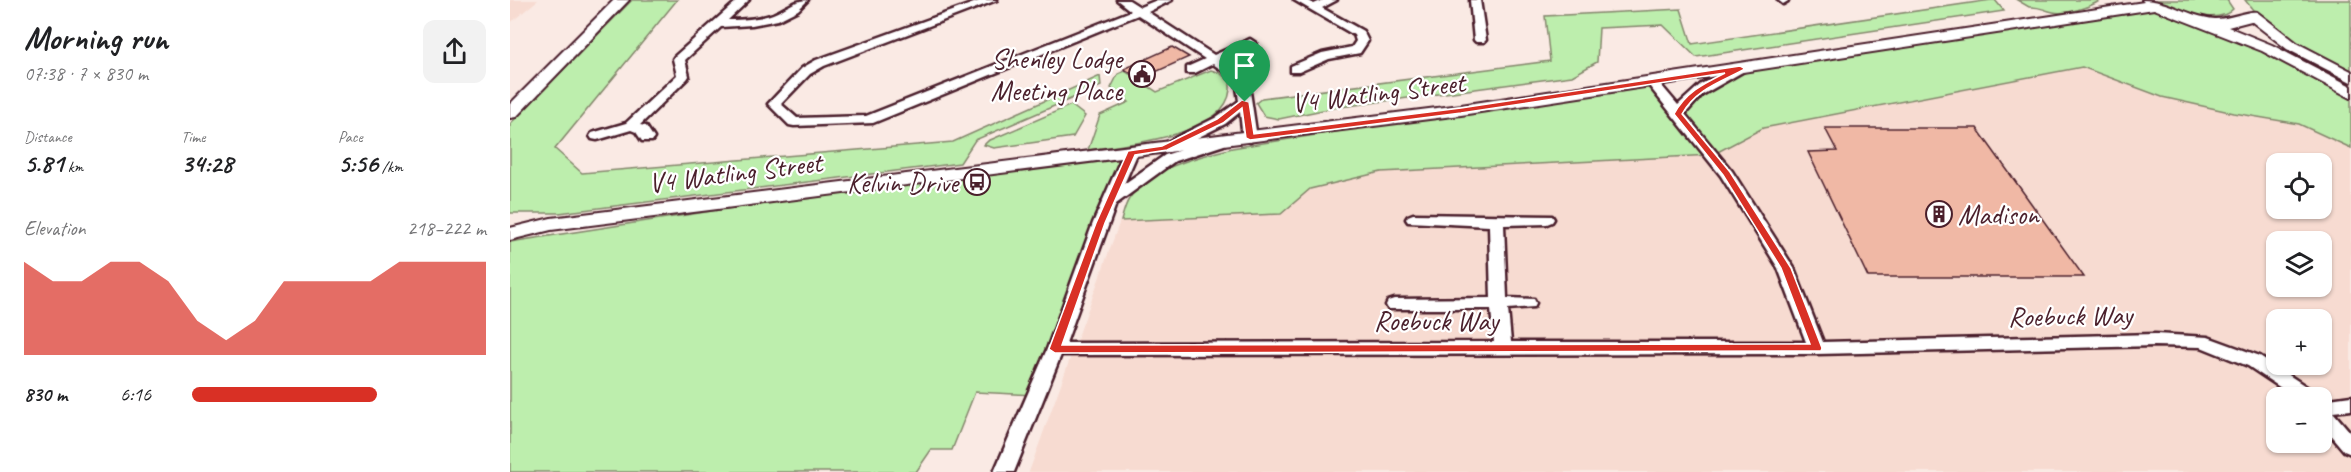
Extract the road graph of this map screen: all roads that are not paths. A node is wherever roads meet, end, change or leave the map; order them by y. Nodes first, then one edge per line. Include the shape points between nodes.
1 (622, 0) edge
2 (744, 0) edge
3 (802, 0) edge
4 (992, 0) edge
5 (1122, 0) edge
6 (1167, 0) edge
7 (1299, 0) edge
8 (1332, 0) edge
9 (1476, 0) edge
10 (2152, 2) edge
11 (1314, 8) junction
12 (2249, 8) edge
13 (1139, 11) junction
14 (2193, 19) junction
15 (718, 24) junction
16 (1480, 40) dead end
17 (1249, 42) dead end
18 (1342, 53) junction
19 (1215, 58) junction
20 (1354, 60) dead end
21 (1740, 68) junction
22 (1295, 69) dead end
23 (1191, 70) dead end
24 (2351, 77) edge
25 (1652, 82) junction
26 (2351, 93) edge
27 (1245, 102) junction
28 (510, 113) edge
29 (1678, 114) junction
30 (631, 126) junction
31 (597, 136) dead end
32 (647, 138) dead end
33 (1250, 138) junction
34 (1219, 141) junction
35 (1164, 148) junction
36 (1131, 152) junction
37 (1111, 202) junction
38 (1413, 219) dead end
39 (1547, 219) dead end
40 (1496, 221) junction
41 (510, 225) edge
42 (534, 227) junction
43 (510, 234) edge
44 (1528, 303) dead end
45 (1499, 304) junction
46 (1394, 305) dead end
47 (1503, 348) junction
48 (1817, 348) junction
49 (1055, 349) junction
50 (2293, 387) edge
51 (2351, 403) edge
52 (2332, 408) edge
53 (2332, 422) edge
54 (2351, 446) edge
55 (1004, 472) edge

1 - 28 street
2 - 15 street
3 - 15 street via 778,16
4 - 13 street via 820,63 806,71 774,104 794,122 868,120
5 - 13 street
6 - 13 street
7 - 11 street
8 - 11 street
9 - 16 street
10 - 14 street
10 - 21 street, V4 Watling Street
11 - 18 street via 1359,33 1362,41 1356,50
12 - 14 street via 2246,20 2231,23
12 - 24 street via 2292,46
13 - 19 street
14 - 26 street via 2267,48
15 - 30 street via 679,59 683,76
17 - 19 street
18 - 20 street
18 - 22 street
19 - 23 street
19 - 27 street via 1242,78
21 - 25 street, V4 Watling Street
21 - 29 street via 1697,90
25 - 29 street
25 - 33 street, V4 Watling Street
27 - 33 street
27 - 35 street via 1220,121
29 - 48 street via 1727,174 1786,268
30 - 31 street
30 - 32 street via 641,129
33 - 34 street, V4 Watling Street
34 - 35 street, V4 Watling Street
34 - 37 street via 1170,158
35 - 36 street, V4 Watling Street
36 - 37 street
36 - 42 street, V4 Watling Street
37 - 49 street
38 - 40 street
39 - 40 street
40 - 45 street
41 - 42 street, V4 Watling Street
42 - 43 street, V4 Watling Street
44 - 45 street
45 - 46 street
45 - 47 street
47 - 48 street, Roebuck Way
47 - 49 street, Roebuck Way
48 - 50 street, Roebuck Way via 2202,341 2254,361
49 - 55 street
51 - 52 street
53 - 54 street

